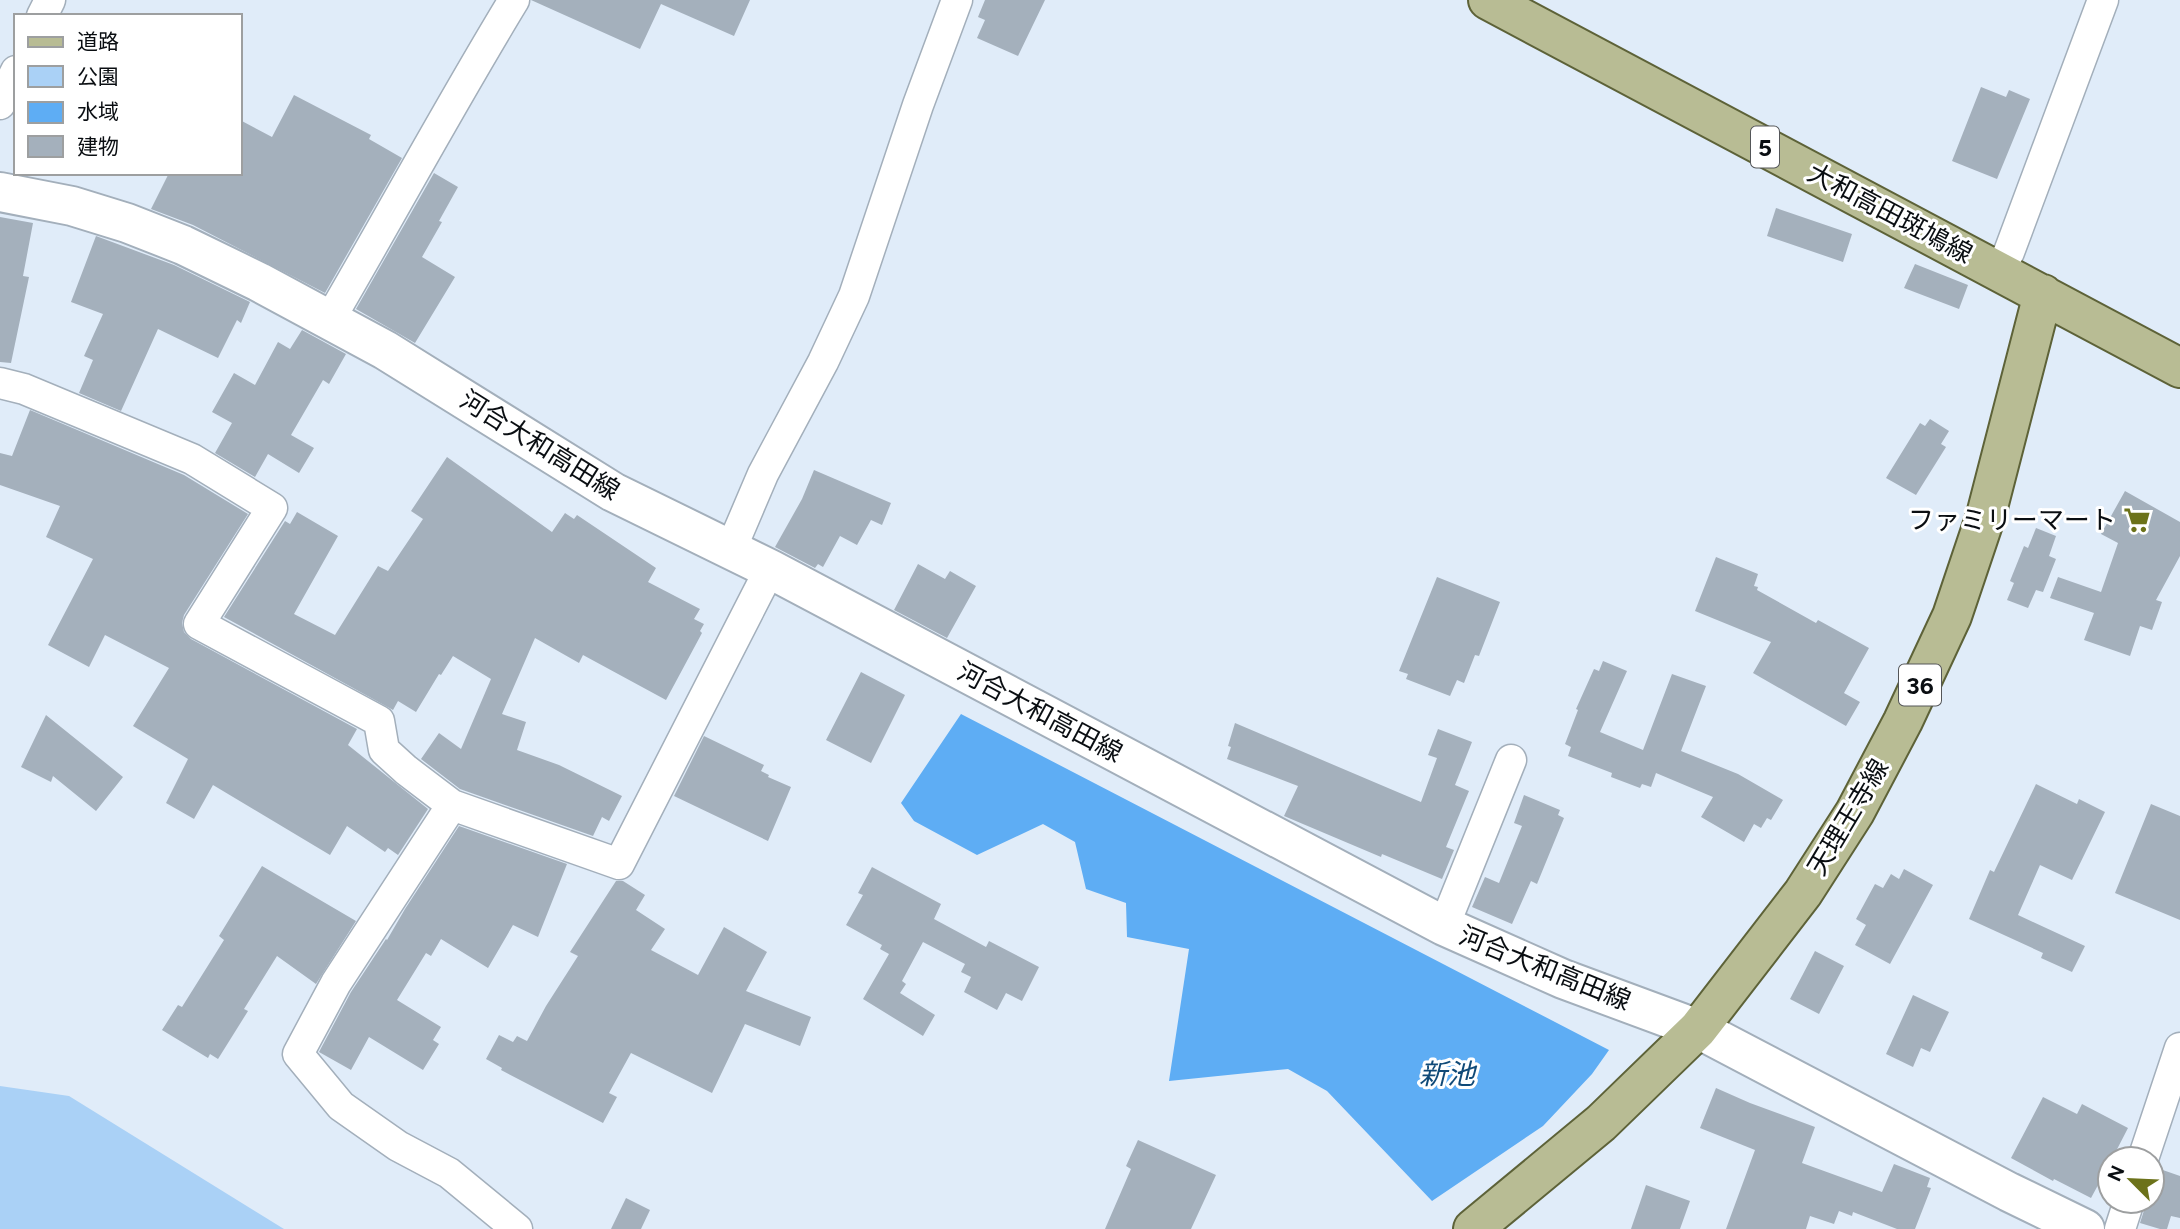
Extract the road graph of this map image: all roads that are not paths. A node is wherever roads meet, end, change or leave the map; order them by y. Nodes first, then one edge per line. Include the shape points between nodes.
1 (514, 0) edge
2 (957, 0) edge
3 (1488, 0) edge
4 (2103, 0) edge
5 (14, 75) edge
6 (0, 104) edge
7 (0, 192) edge
8 (1999, 271) junction
9 (2043, 295) junction
10 (330, 319) junction
11 (2180, 368) edge
12 (0, 383) edge
13 (731, 550) junction
14 (770, 569) junction
15 (1511, 760) dead end
16 (452, 805) junction
17 (1444, 926) junction
18 (1698, 1030) junction
19 (2180, 1048) edge
20 (2148, 1145) edge
21 (517, 1229) edge
22 (1473, 1229) edge
23 (2085, 1229) edge

1 - 10 street
2 - 13 street via 854,296 763,474
3 - 8 main road, 大和高田斑鳩線 / 5
4 - 8 street
5 - 6 street
7 - 10 main road, 河合大和高田線 via 127,223 183,245
8 - 9 main road, 大和高田斑鳩線 / 5
9 - 11 main road, 大和高田斑鳩線 / 5
9 - 18 main road, 天理王寺線 / 36 via 1986,514 1952,616 1903,721 1855,812 1803,892
10 - 13 main road, 河合大和高田線 via 613,492
12 - 16 street via 192,458 272,508 199,624 379,721 384,750
13 - 14 main road, 河合大和高田線
14 - 16 street via 619,864
14 - 17 main road, 河合大和高田線
15 - 17 street
16 - 21 street via 336,984 298,1054 341,1106 398,1146 449,1173
17 - 18 main road, 河合大和高田線 via 1563,979
18 - 22 main road, 天理王寺線 / 36 via 1601,1123
18 - 23 main road, 河合大和高田線
19 - 20 street

